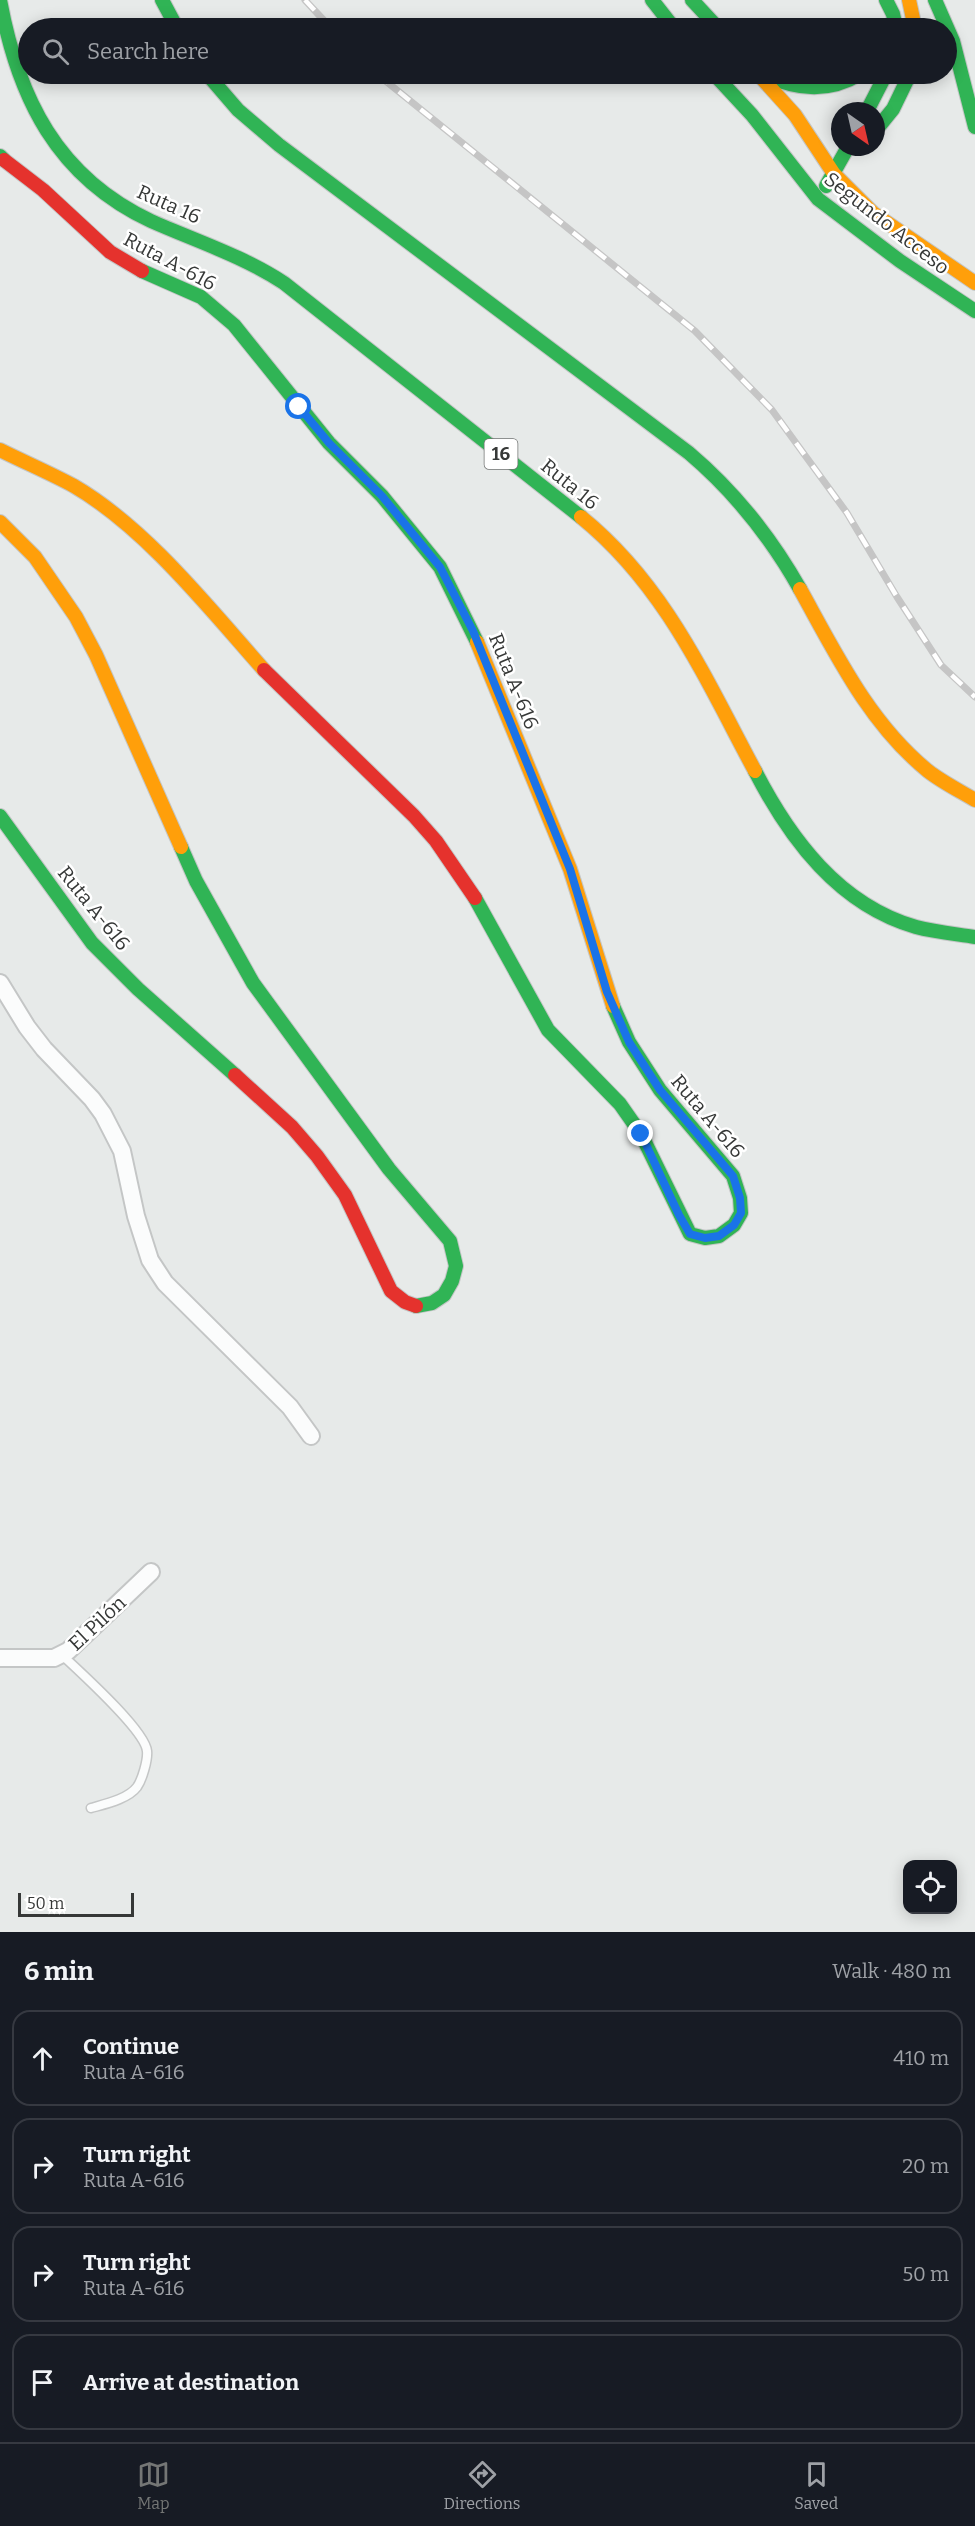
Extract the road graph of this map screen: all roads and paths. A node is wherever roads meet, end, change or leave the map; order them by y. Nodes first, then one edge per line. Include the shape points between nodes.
1 (0, 0) edge
2 (162, 0) edge
3 (651, 0) edge
4 (692, 0) edge
5 (884, 0) edge
6 (909, 0) edge
7 (935, 0) edge
8 (172, 18) edge
9 (666, 18) edge
10 (709, 18) edge
11 (885, 18) edge
12 (894, 18) edge
13 (913, 18) edge
14 (943, 18) edge
15 (957, 57) edge
16 (18, 76) edge
17 (21, 84) edge
18 (216, 84) edge
19 (723, 84) edge
20 (768, 84) edge
21 (787, 84) edge
22 (843, 84) edge
23 (881, 84) edge
24 (905, 84) edge
25 (872, 102) edge
26 (885, 119) edge
27 (975, 127) edge
28 (37, 142) dead end
29 (843, 156) edge
30 (851, 156) edge
31 (2, 158) edge
32 (834, 174) junction
33 (94, 186) junction
34 (818, 199) junction
35 (975, 283) edge
36 (975, 311) edge
37 (0, 450) edge
38 (0, 522) edge
39 (970, 797) edge
40 (0, 816) edge
41 (975, 937) edge
42 (0, 983) edge
43 (311, 1436) dead end
44 (151, 1572) dead end
45 (61, 1654) junction
46 (0, 1658) edge
47 (91, 1808) dead end

1 - 16 main road, Ruta 16 / 16
2 - 8 main road
3 - 9 main road
4 - 10 main road
5 - 11 main road
5 - 12 main road
6 - 13 main road
7 - 14 main road
15 - 27 main road
17 - 33 main road, Ruta 16 / 16 via 45,130
18 - 39 main road via 272,140 665,434 727,487 779,553 843,669 875,718 926,770
19 - 34 main road, Segundo Acceso
20 - 32 main road, Segundo Acceso via 795,115
21 - 22 main road via 813,89
23 - 25 main road
24 - 26 main road
28 - 33 main road
29 - 32 main road
30 - 32 main road
31 - 37 main road, Ruta A-616 via 44,190 110,252 201,297 227,318 329,443 382,496 440,567 473,631 570,869 607,992 629,1042 660,1090 733,1176 741,1213 734,1225 719,1236 690,1234 641,1134 620,1104 548,1030 469,888 414,816 275,682 143,540 75,487
32 - 34 main road
32 - 35 main road, Segundo Acceso via 873,213
33 - 41 main road, Ruta 16 / 16 via 150,220 212,244 282,281 591,525 633,567 674,622 776,812 814,863 857,902 889,919 922,929
34 - 36 main road, Segundo Acceso
38 - 40 main road, Ruta A-616 via 34,557 76,617 196,881 254,983 389,1169 450,1241 456,1266 444,1295 432,1304 418,1306 391,1291 345,1195 311,1149 292,1127 92,943
42 - 43 street via 44,1049 103,1114 122,1151 150,1260 165,1283 290,1407
44 - 45 street, El Pilón
45 - 46 street, El Pilón via 54,1658
45 - 47 lane via 134,1727 147,1750 137,1787 116,1800

